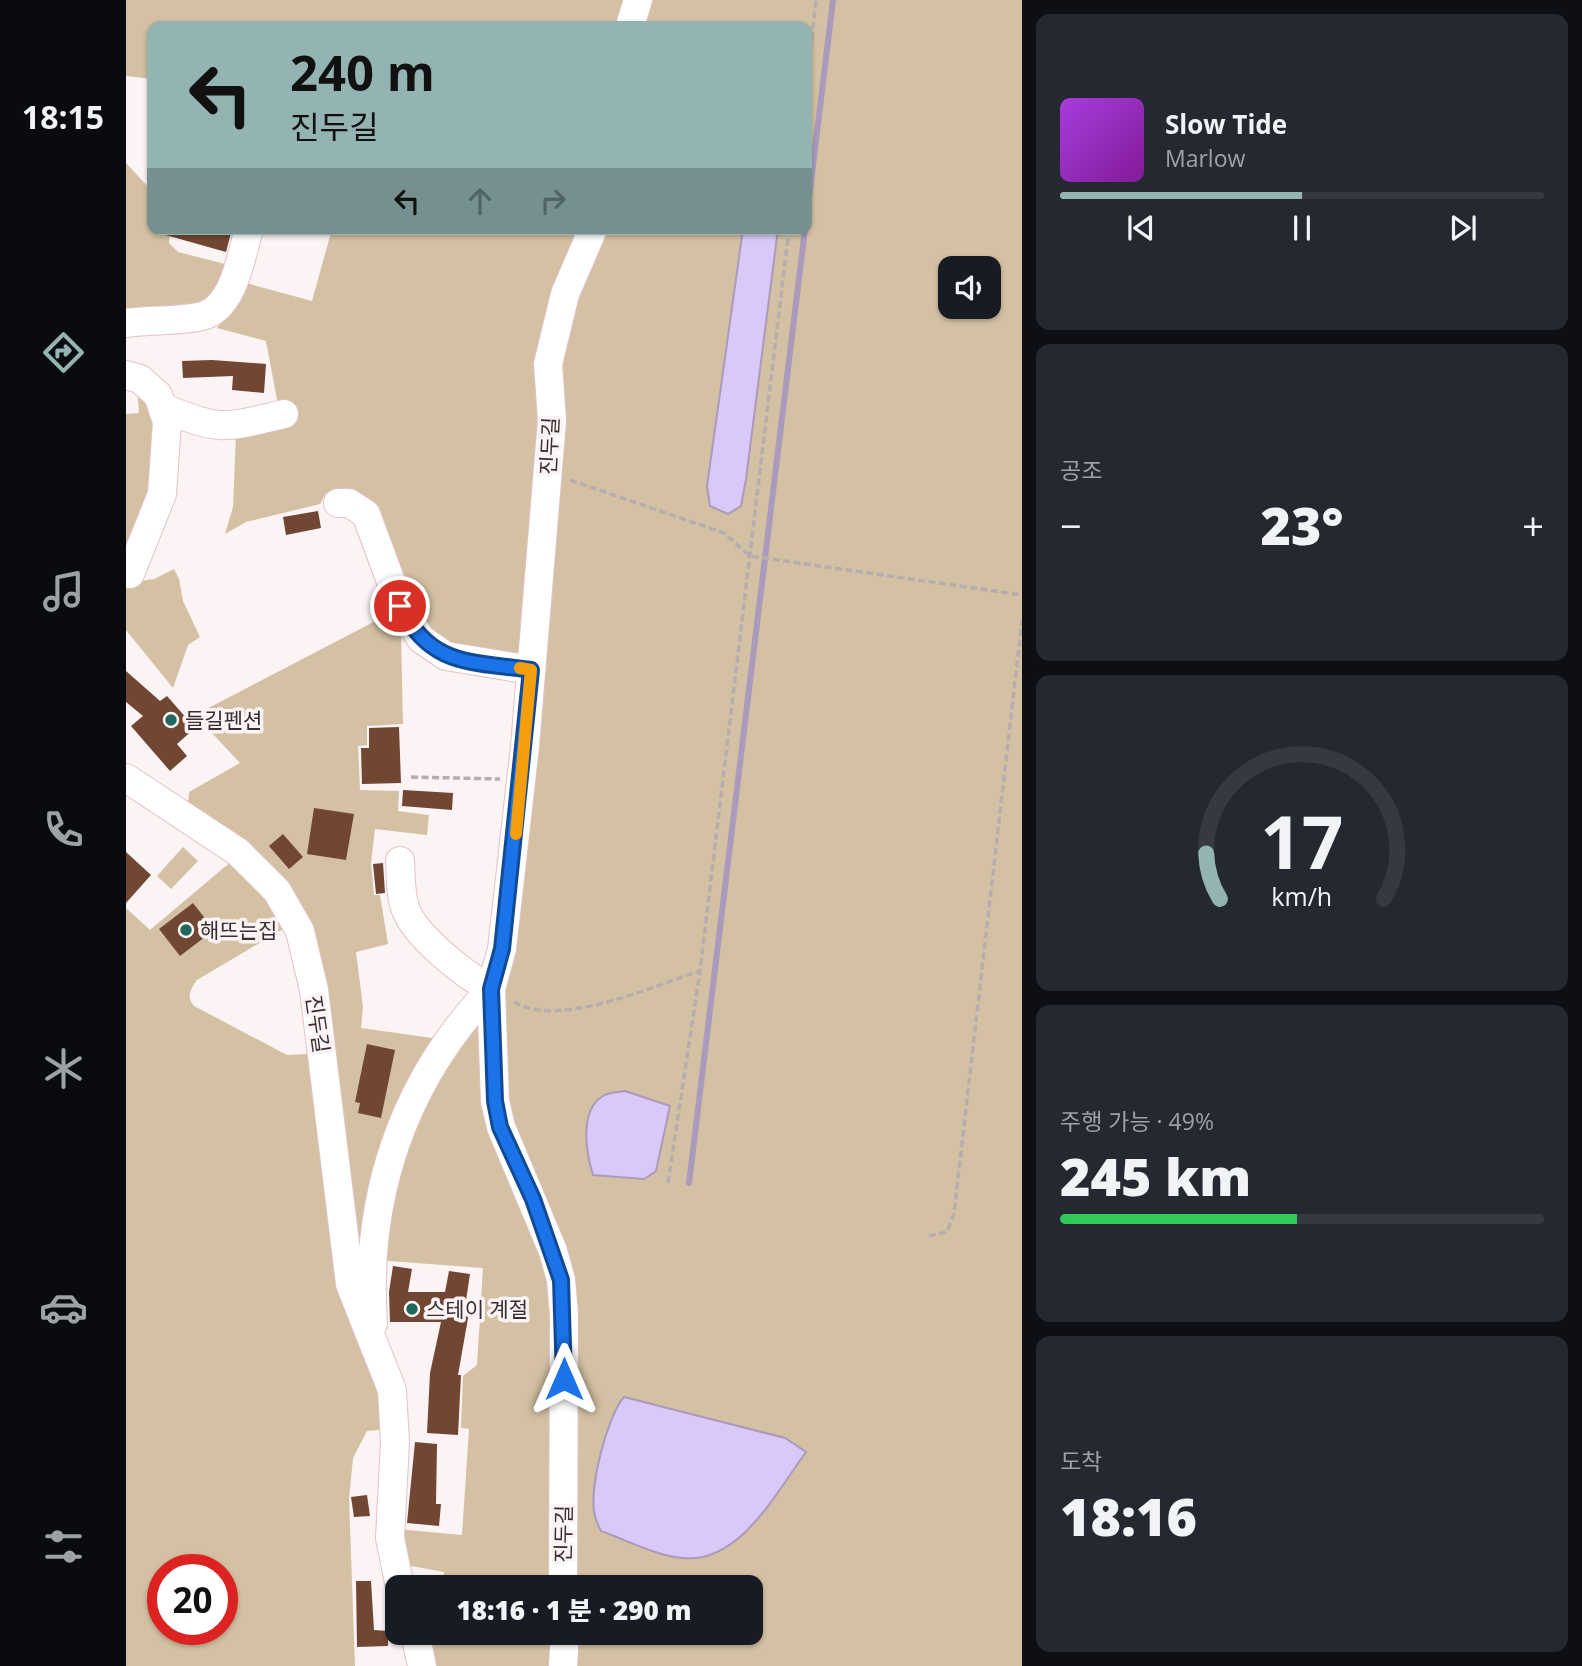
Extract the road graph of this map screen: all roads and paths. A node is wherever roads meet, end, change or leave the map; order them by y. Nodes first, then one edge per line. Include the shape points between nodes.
1 (638, 0) edge
2 (816, 0) edge
3 (632, 21) edge
4 (812, 36) edge
5 (247, 235) edge
6 (590, 235) edge
7 (788, 235) edge
8 (126, 323) edge
9 (126, 375) edge
10 (164, 408) junction
11 (284, 414) dead end
12 (548, 472) junction
13 (338, 503) dead end
14 (750, 556) junction
15 (130, 574) dead end
16 (1022, 594) edge
17 (1022, 621) edge
18 (531, 670) junction
19 (411, 777) dead end
20 (126, 778) edge
21 (522, 780) junction
22 (400, 861) dead end
23 (700, 971) junction
24 (491, 989) junction
25 (668, 1183) dead end
26 (929, 1236) dead end
27 (374, 1347) junction
28 (398, 1575) edge
29 (563, 1575) edge
30 (418, 1645) edge
31 (564, 1645) edge
32 (422, 1666) edge
33 (563, 1666) edge

1 - 3 street
2 - 4 path
5 - 8 street via 221,304 204,316
6 - 12 street, 진두길 via 565,294 548,364 552,420
7 - 14 path
9 - 10 street via 149,385
10 - 11 street via 224,428
10 - 15 street via 162,494
12 - 14 path via 724,533
12 - 18 street, 진두길
13 - 18 street via 349,503 366,514 400,606 421,639 446,656
14 - 16 path
14 - 23 path
17 - 26 path via 954,1213 947,1232
18 - 21 street, 진두길
19 - 21 path
20 - 27 street, 진두길 via 238,852 277,891 296,921 314,990 344,1256 358,1311
21 - 24 street, 진두길 via 502,949
22 - 24 street via 403,899 411,920 458,966
23 - 24 path via 564,1010 527,1010
23 - 25 path
24 - 27 street, 진두길 via 438,1052 419,1085 389,1164 374,1230
24 - 29 street, 진두길 via 500,1127 533,1199 561,1280
27 - 28 street, 진두길 via 387,1371 394,1401 390,1538
30 - 32 street
31 - 33 street

